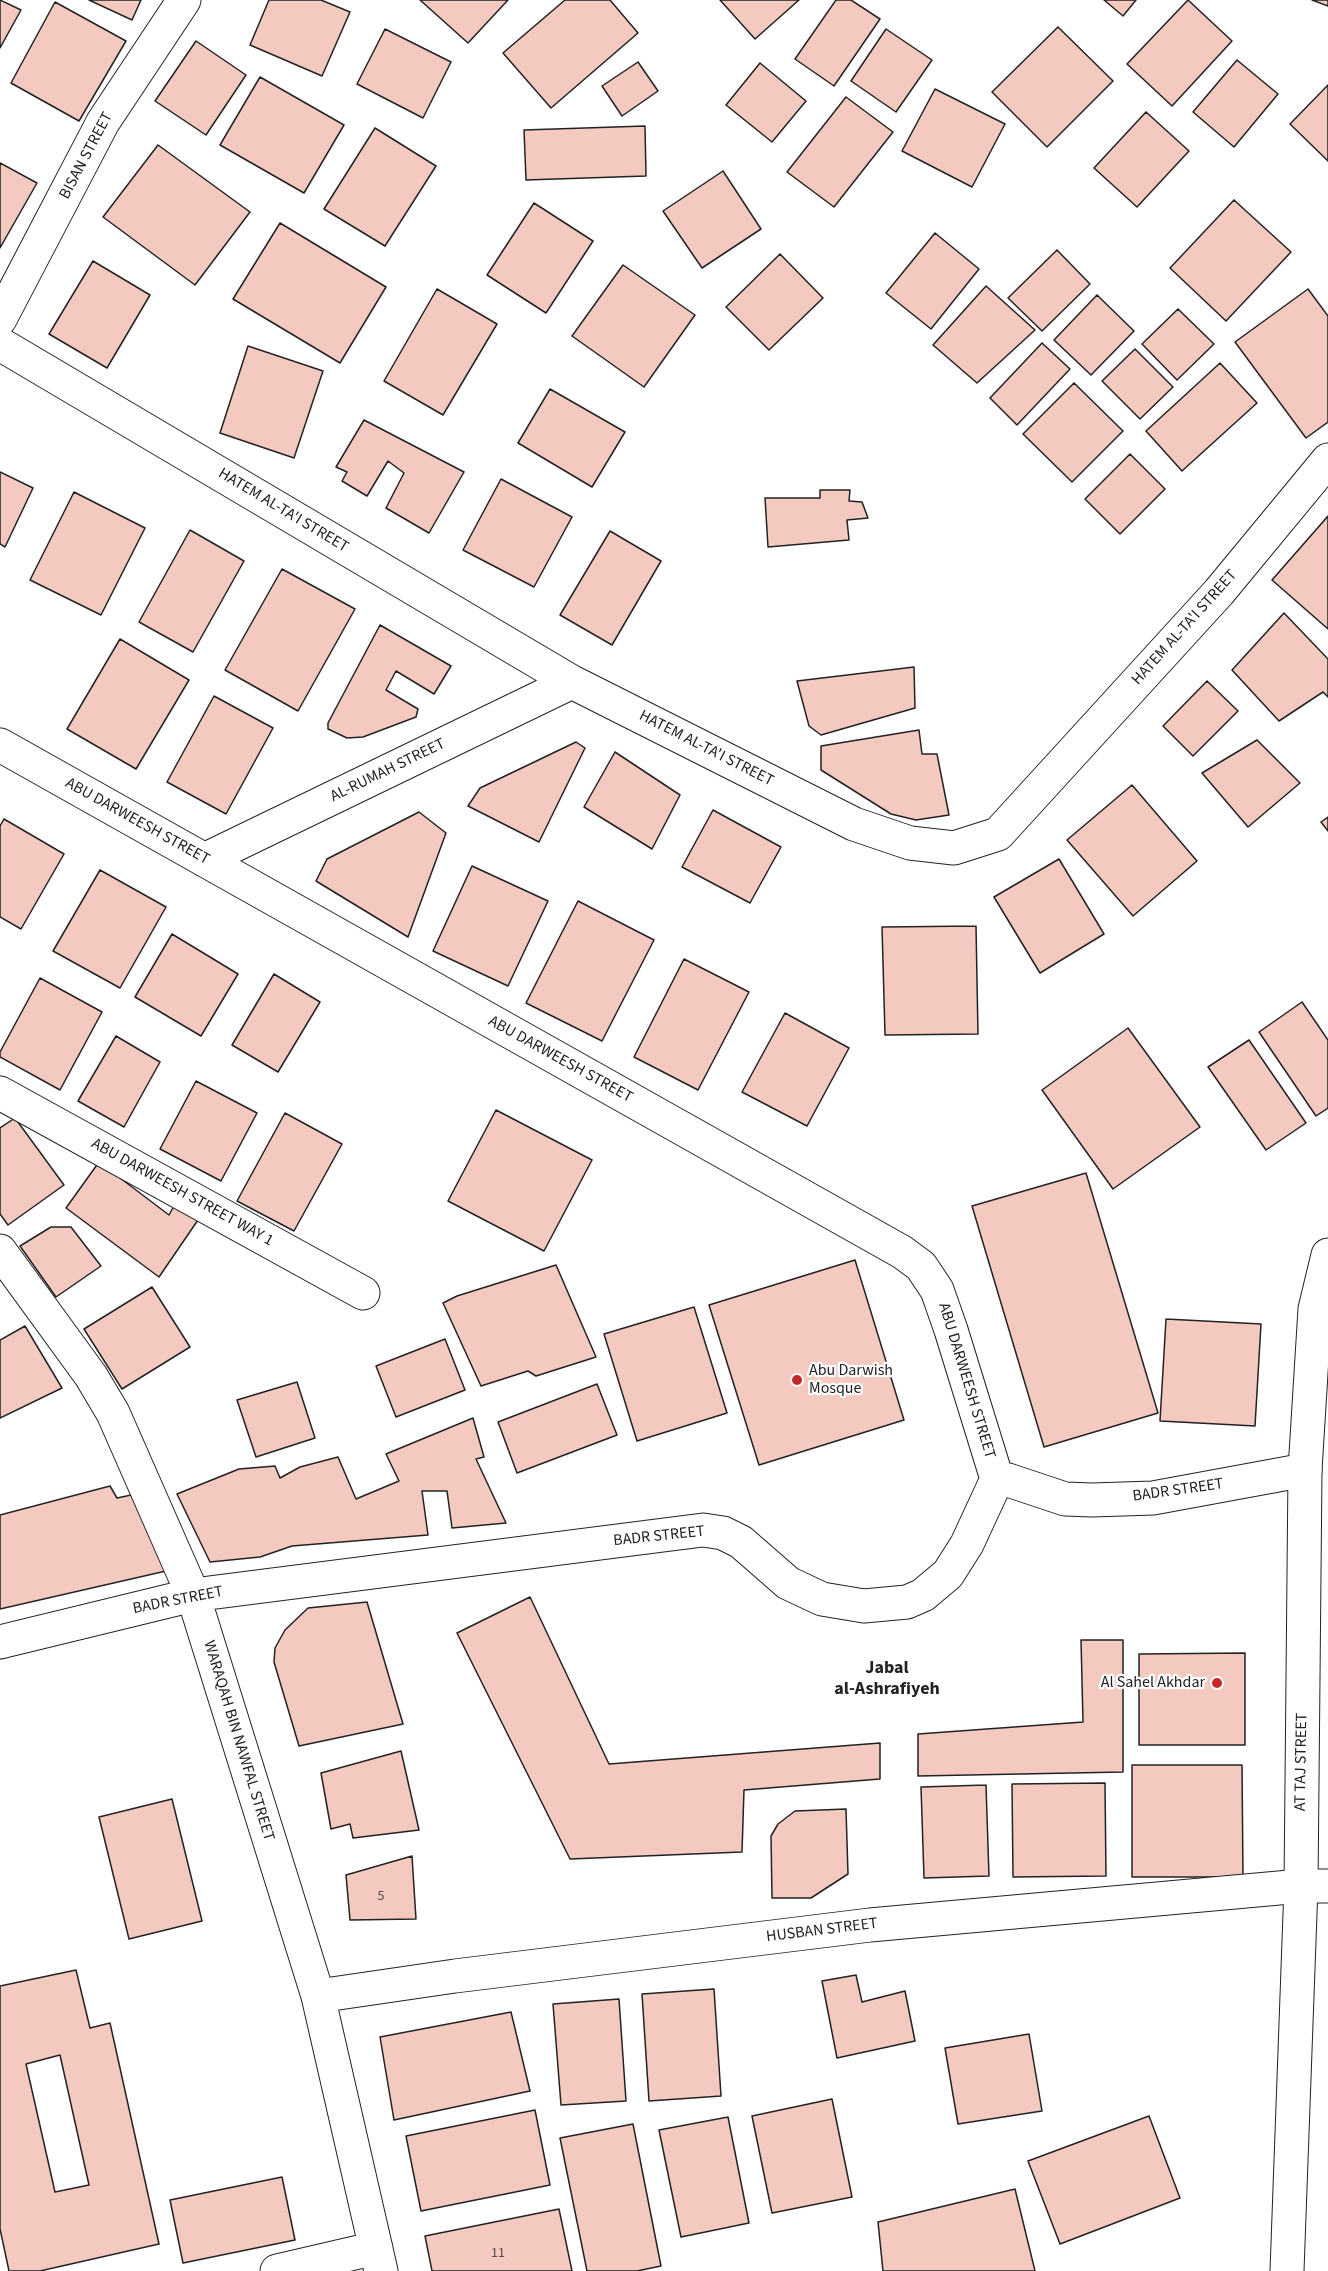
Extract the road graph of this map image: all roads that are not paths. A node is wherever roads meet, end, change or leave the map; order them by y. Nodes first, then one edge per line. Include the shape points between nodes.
1 (184, 0) edge
2 (0, 319) edge
3 (0, 344) edge
4 (1328, 460) edge
5 (572, 682) junction
6 (0, 745) edge
7 (204, 860) junction
8 (0, 1094) edge
9 (0, 1251) edge
10 (1328, 1255) edge
11 (363, 1293) dead end
12 (1305, 1470) junction
13 (997, 1479) junction
14 (193, 1596) junction
15 (0, 1642) edge
16 (1314, 1886) edge
17 (318, 1996) junction
18 (379, 2260) edge
19 (277, 2271) edge
20 (1287, 2271) edge

1 - 2 street, BISAN STREET via 104,122
3 - 5 street, HATEM AL-TA'I STREET
4 - 5 street, HATEM AL-TA'I STREET via 1219,592 998,834 954,848 910,843 854,824
5 - 7 street, AL-RUMAH STREET
6 - 7 street, ABU DARWEESH STREET
7 - 13 street, ABU DARWEESH STREET via 921,1266 937,1290
8 - 11 street, ABU DARWEESH STREET WAY 1
9 - 14 street, WARAQAH BIN NAWFAL STREET via 91,1376 113,1413
10 - 12 street, AT TAJ STREET via 1315,1309
12 - 13 street, BADR STREET via 1153,1498 1092,1500 1065,1499
12 - 16 street, AT TAJ STREET
13 - 14 street, BADR STREET via 967,1544 948,1574 923,1595 898,1604 864,1606 822,1599 788,1583 741,1542 723,1533 703,1530
14 - 15 street, BADR STREET
14 - 17 street, WARAQAH BIN NAWFAL STREET
16 - 17 street, HUSBAN STREET via 870,1925
16 - 20 street, AT TAJ STREET
17 - 18 street, WARAQAH BIN NAWFAL STREET
18 - 19 street

